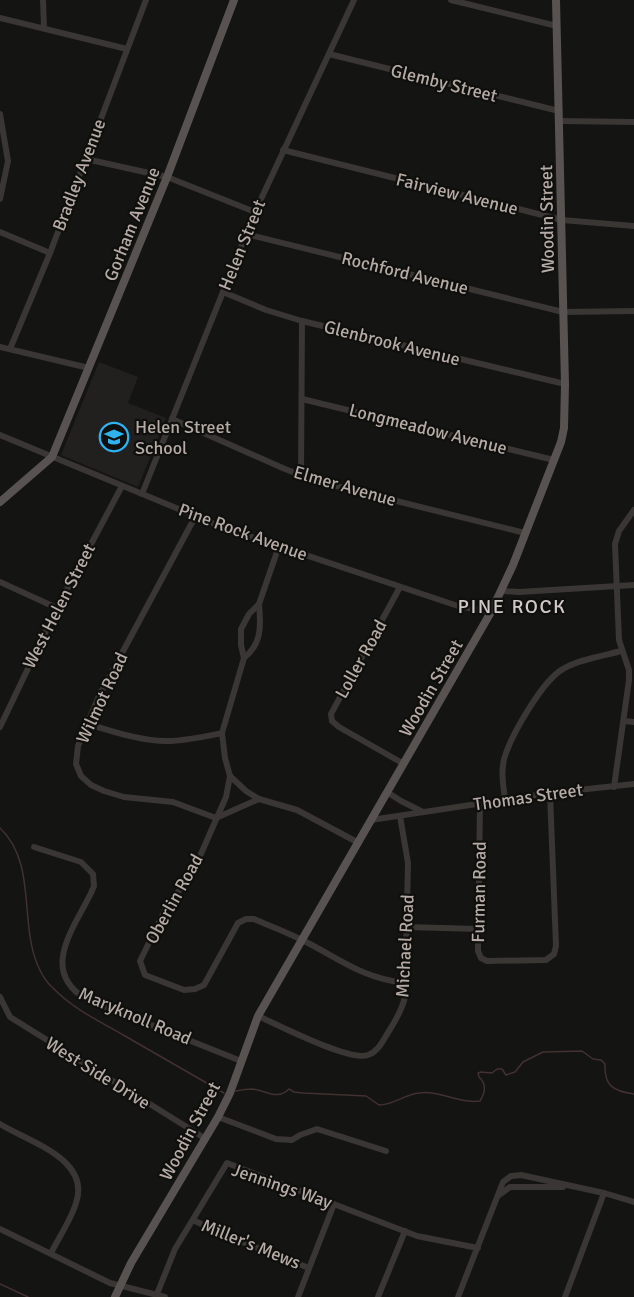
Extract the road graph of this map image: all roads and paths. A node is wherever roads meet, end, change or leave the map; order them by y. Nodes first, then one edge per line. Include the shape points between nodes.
1 (43, 0) edge
2 (146, 0) edge
3 (234, 0) edge
4 (354, 0) edge
5 (451, 0) edge
6 (556, 0) edge
7 (0, 18) edge
8 (557, 26) junction
9 (44, 28) junction
10 (128, 49) junction
11 (329, 54) junction
12 (559, 111) junction
13 (0, 114) edge
14 (559, 121) junction
15 (634, 122) edge
16 (283, 150) junction
17 (86, 159) junction
18 (167, 177) junction
19 (0, 199) edge
20 (255, 212) junction
21 (562, 220) junction
22 (634, 226) edge
23 (0, 231) edge
24 (246, 234) junction
25 (50, 253) junction
26 (223, 292) junction
27 (634, 311) edge
28 (563, 312) junction
29 (302, 321) junction
30 (0, 347) edge
31 (10, 349) junction
32 (89, 368) junction
33 (564, 384) junction
34 (302, 399) junction
35 (172, 419) junction
36 (0, 435) edge
37 (52, 457) junction
38 (554, 460) junction
39 (300, 475) junction
40 (122, 486) junction
41 (141, 494) junction
42 (0, 502) edge
43 (634, 510) edge
44 (195, 517) junction
45 (525, 533) junction
46 (279, 546) junction
47 (0, 582) edge
48 (634, 585) edge
49 (616, 586) junction
50 (400, 587) junction
51 (502, 591) junction
52 (259, 604) junction
53 (57, 608) junction
54 (491, 612) junction
55 (621, 651) junction
56 (244, 658) junction
57 (624, 721) junction
58 (634, 722) edge
59 (87, 723) junction
60 (0, 727) edge
61 (222, 733) junction
62 (404, 764) junction
63 (230, 777) junction
64 (634, 784) edge
65 (614, 786) junction
66 (387, 792) junction
67 (550, 793) junction
68 (260, 799) junction
69 (505, 799) junction
70 (480, 803) junction
71 (423, 812) junction
72 (400, 816) junction
73 (216, 818) junction
74 (371, 820) junction
75 (357, 842) junction
76 (34, 847) dead end
77 (407, 927) junction
78 (478, 929) junction
79 (302, 940) junction
80 (405, 983) junction
81 (0, 997) edge
82 (258, 1016) junction
83 (241, 1060) junction
84 (218, 1118) junction
85 (0, 1124) edge
86 (206, 1139) junction
87 (386, 1151) dead end
88 (573, 1187) junction
89 (604, 1193) junction
90 (498, 1196) junction
91 (634, 1202) edge
92 (334, 1204) junction
93 (193, 1220) junction
94 (0, 1229) edge
95 (405, 1232) junction
96 (477, 1248) junction
97 (51, 1253) junction
98 (309, 1268) junction
99 (118, 1287) junction
100 (157, 1294) junction
101 (115, 1297) edge
102 (165, 1297) edge
103 (298, 1297) edge
104 (378, 1297) edge
105 (459, 1297) edge
106 (565, 1297) edge

1 - 9 street
2 - 10 street, Bradley Avenue
3 - 18 main road, Gorham Avenue
4 - 11 street, Helen Street
5 - 8 street
6 - 8 main road, Woodin Street
7 - 9 street
8 - 12 main road, Woodin Street
9 - 10 street
10 - 17 street, Bradley Avenue
11 - 12 street, Glemby Street
11 - 16 street, Helen Street
12 - 14 main road, Woodin Street
13 - 19 street via 8,161
14 - 15 street
14 - 21 main road, Woodin Street
16 - 20 street, Helen Street
16 - 21 street, Fairview Avenue
17 - 18 street
17 - 25 street, Bradley Avenue
18 - 20 street
18 - 32 main road, Gorham Avenue
20 - 24 street, Helen Street
21 - 22 street, Fairview Avenue
21 - 28 main road, Woodin Street
23 - 25 street
24 - 26 street, Helen Street
24 - 28 street, Rochford Avenue
25 - 31 street, Bradley Avenue
26 - 29 street, Glenbrook Avenue
26 - 35 street, Helen Street
27 - 28 street, Rochford Avenue
28 - 33 main road, Woodin Street
29 - 33 street, Glenbrook Avenue
29 - 34 street
30 - 31 street
31 - 32 street
32 - 37 main road, Gorham Avenue
33 - 38 main road, Woodin Street via 564,428
34 - 38 street, Longmeadow Avenue
34 - 39 street
35 - 39 street, Elmer Avenue
35 - 41 street, Helen Street
36 - 37 street, Pine Rock Avenue
37 - 40 street, Pine Rock Avenue
37 - 42 main road
38 - 45 main road, Woodin Street
39 - 45 street, Elmer Avenue
40 - 41 street, Pine Rock Avenue
40 - 53 street, West Helen Street
41 - 44 street, Pine Rock Avenue
43 - 49 street via 616,537
44 - 46 street, Pine Rock Avenue
44 - 59 street, Wilmot Road
45 - 51 main road, Woodin Street
46 - 50 street, Pine Rock Avenue
46 - 52 street, Oberlin Road
47 - 53 street
48 - 49 street
49 - 51 street
49 - 55 street
50 - 54 street, Pine Rock Avenue
50 - 62 street, Loller Road via 331,714 339,727
51 - 54 main road, Woodin Street
52 - 56 street, Oberlin Road via 259,637
52 - 56 street, Oberlin Road via 242,629
53 - 60 street, West Helen Street
54 - 62 main road, Woodin Street
55 - 57 street via 629,670
55 - 69 street via 563,669 543,688 506,753 502,778
56 - 61 street, Oberlin Road
57 - 58 street
57 - 65 street
59 - 61 street via 163,741
59 - 73 street, Wilmot Road via 76,764 91,786 124,797 172,802
61 - 63 street, Oberlin Road
62 - 66 main road, Woodin Street
63 - 68 street
63 - 73 street, Oberlin Road
64 - 65 street, Thomas Street
65 - 67 street, Thomas Street
66 - 71 street
66 - 74 main road, Woodin Street
67 - 69 street, Thomas Street
67 - 78 street, Furman Road via 555,951 546,960 487,961 478,951
68 - 73 street
68 - 75 street via 297,810
69 - 70 street, Thomas Street
70 - 71 street, Thomas Street
70 - 78 street, Furman Road
71 - 72 street, Thomas Street
72 - 74 street, Thomas Street
72 - 77 street, Michael Road via 408,863
73 - 79 street, Oberlin Road via 193,872 166,908 140,962 145,975 184,990 204,985 238,922 246,919 254,918
74 - 75 main road, Woodin Street
75 - 79 main road, Woodin Street
76 - 83 street, Maryknoll Road via 81,862 93,874 94,886 62,956 67,984 86,999
77 - 78 street
77 - 80 street, Michael Road
79 - 80 street, Oberlin Road via 373,978
79 - 82 main road, Woodin Street
80 - 82 street, Michael Road via 398,1016 377,1049 366,1056 355,1057
81 - 86 street, West Side Drive via 10,1017
82 - 83 main road, Woodin Street
83 - 84 main road, Woodin Street
84 - 86 main road, Woodin Street
84 - 87 street via 276,1139 292,1140 317,1129
85 - 97 street via 52,1152 76,1175 76,1203
86 - 99 main road, Woodin Street
88 - 89 street
88 - 90 street via 510,1187
88 - 90 street via 513,1175 503,1182
89 - 91 street
89 - 106 street
90 - 96 street
92 - 93 street, Jennings Way via 227,1163
92 - 95 street, Jennings Way
92 - 98 street
93 - 98 street, Miller's Mews
93 - 100 street, Jennings Way via 175,1249
94 - 97 street
95 - 96 street, Jennings Way
95 - 104 street
96 - 105 street
97 - 99 street
98 - 103 street
99 - 100 street
99 - 101 main road, Woodin Street
100 - 102 street

